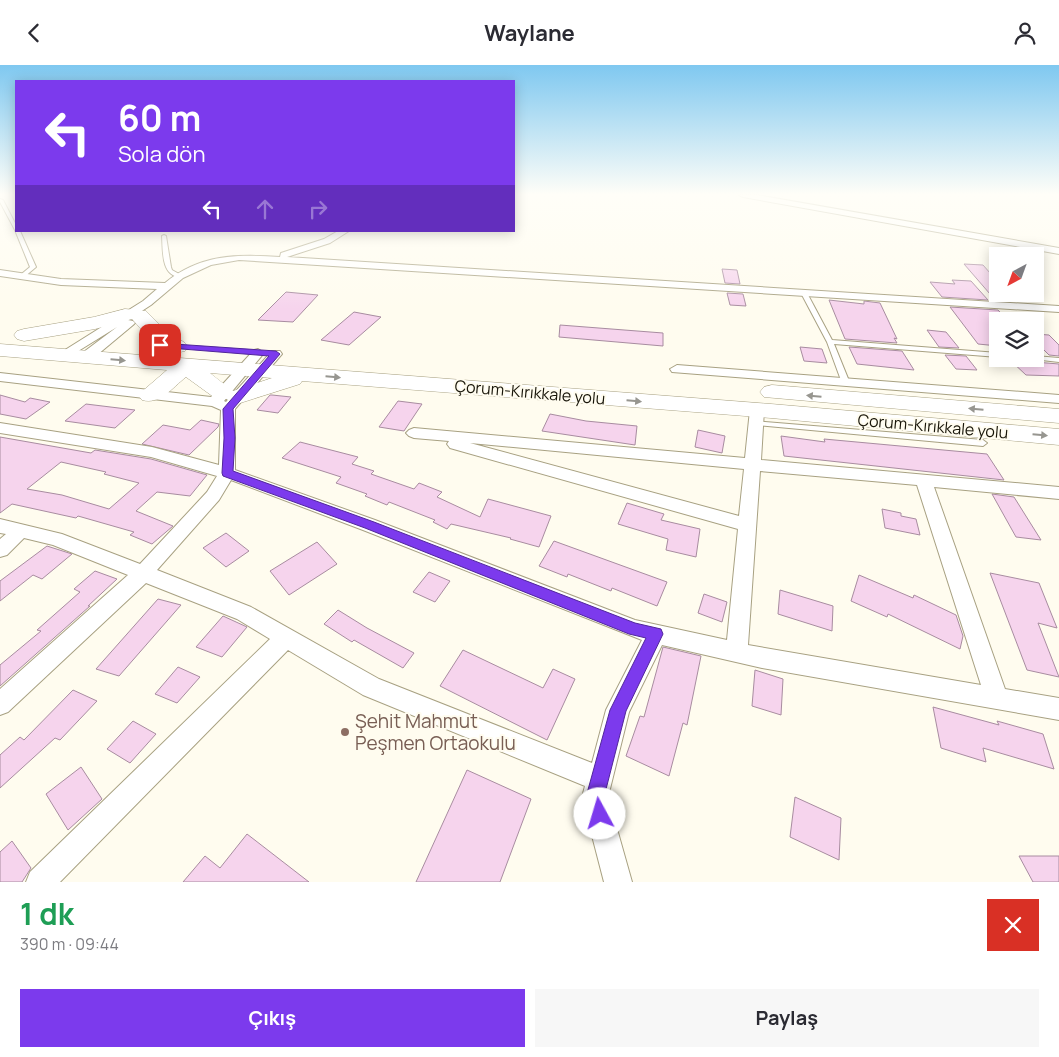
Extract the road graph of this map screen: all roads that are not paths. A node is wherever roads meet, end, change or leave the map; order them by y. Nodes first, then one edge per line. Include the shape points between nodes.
1 (18, 233) edge
2 (341, 233) edge
3 (963, 233) edge
4 (164, 235) dead end
5 (1059, 251) edge
6 (277, 259) junction
7 (0, 273) edge
8 (179, 276) junction
9 (21, 277) junction
10 (166, 286) junction
11 (804, 293) junction
12 (1059, 309) edge
13 (137, 311) junction
14 (0, 333) edge
15 (24, 335) junction
16 (830, 341) junction
17 (86, 348) junction
18 (0, 350) edge
19 (989, 354) edge
20 (182, 356) junction
21 (1044, 359) edge
22 (1059, 360) edge
23 (260, 362) junction
24 (677, 369) dead end
25 (307, 375) junction
26 (0, 377) edge
27 (845, 381) junction
28 (150, 395) junction
29 (1059, 399) edge
30 (226, 400) junction
31 (1059, 416) edge
32 (757, 417) junction
33 (0, 428) edge
34 (1059, 437) edge
35 (984, 443) dead end
36 (751, 465) junction
37 (227, 473) junction
38 (924, 481) junction
39 (1059, 493) edge
40 (747, 525) junction
41 (0, 527) edge
42 (22, 531) junction
43 (0, 550) edge
44 (142, 574) junction
45 (656, 634) junction
46 (286, 637) junction
47 (737, 652) junction
48 (997, 699) junction
49 (0, 704) edge
50 (1059, 709) edge
51 (600, 779) junction
52 (40, 882) edge
53 (618, 882) edge

1 - 9 lane via 33,267
2 - 6 street
3 - 5 street
4 - 8 lane via 168,267
6 - 8 street via 222,259
6 - 11 street
7 - 9 street
8 - 10 street
9 - 10 street via 61,282
10 - 13 street
11 - 12 street
11 - 16 lane
13 - 15 highway via 95,323
13 - 17 street
13 - 17 street
13 - 20 highway
14 - 15 highway, Çorum-Kırıkkale yolu
15 - 17 highway, Çorum-Kırıkkale yolu
16 - 19 lane
16 - 27 lane
17 - 18 highway, Çorum-Kırıkkale yolu
17 - 20 highway, Çorum-Kırıkkale yolu
20 - 23 highway, Çorum-Kırıkkale yolu
20 - 28 highway
20 - 30 highway
21 - 22 lane
23 - 25 highway, Çorum-Kırıkkale yolu
23 - 30 street
31 -> 23 highway, Çorum-Kırıkkale yolu
24 - 27 street
25 - 30 highway
25 -> 32 highway, Çorum-Kırıkkale yolu
26 - 28 street
27 - 29 street
28 - 30 street
30 - 37 street
32 -> 34 highway, Çorum-Kırıkkale yolu
32 - 35 lane
32 - 36 street
33 - 37 street via 152,452
36 - 38 street
36 - 40 street
36 - 40 street via 414,433
37 - 44 street via 213,496
37 - 45 street via 634,629
38 - 39 street
38 - 48 street
40 - 47 street
41 - 42 street
42 - 43 street
42 - 44 street via 56,539
44 - 46 street via 244,613
44 - 49 street
45 - 47 street
45 - 51 street via 618,710
46 - 51 street via 371,687
46 - 52 street
47 - 48 street
48 - 50 street
51 - 53 street via 595,797

